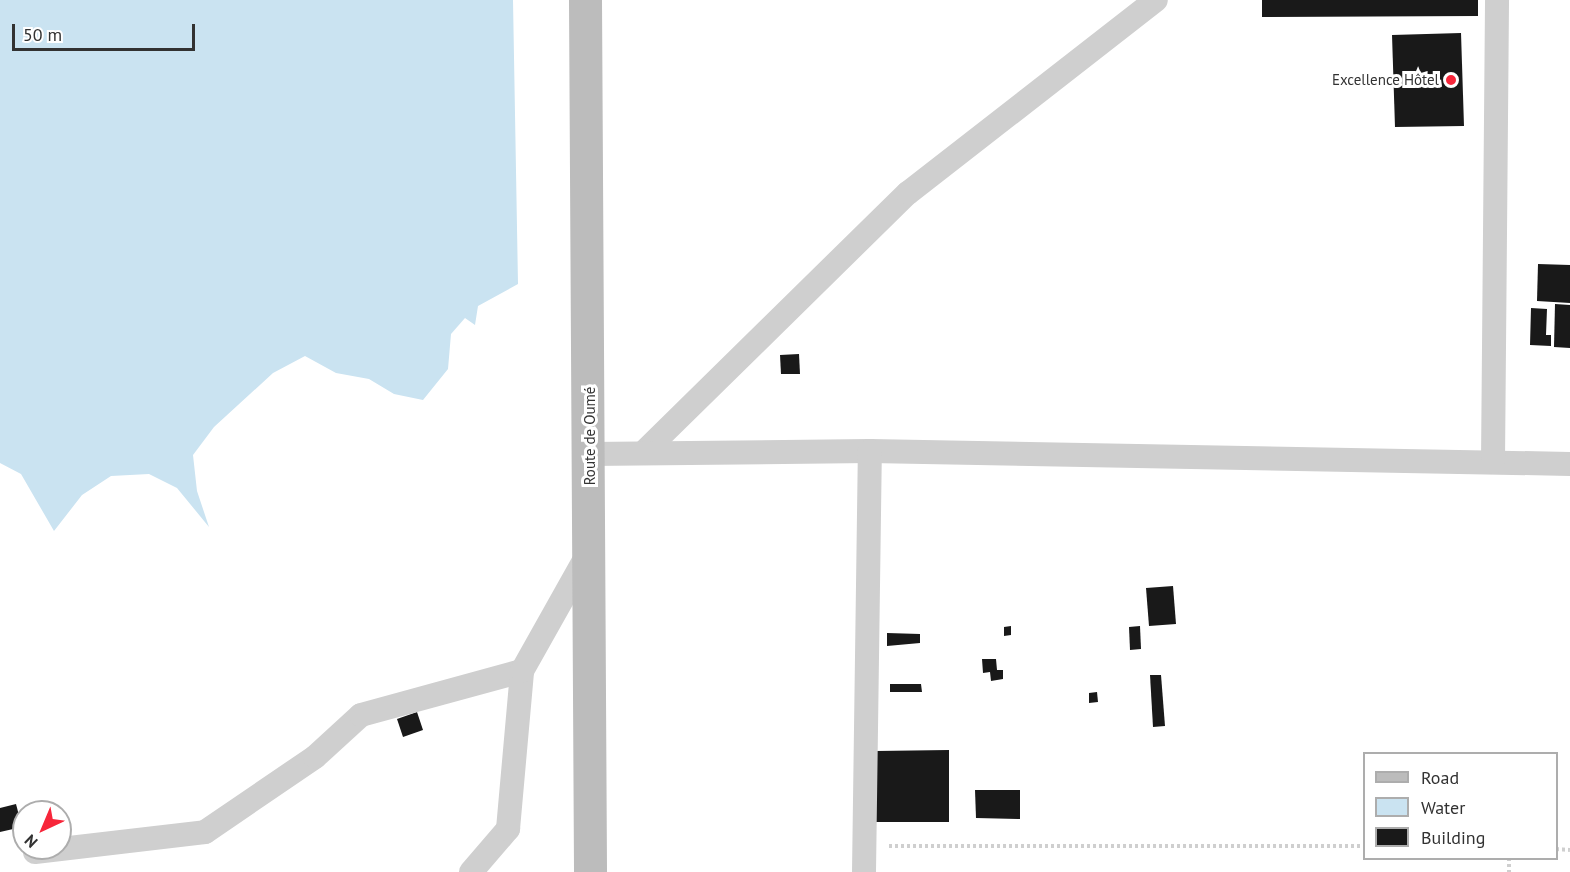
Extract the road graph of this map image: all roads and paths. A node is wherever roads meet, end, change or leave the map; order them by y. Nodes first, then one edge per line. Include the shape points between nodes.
1 (585, 0) edge
2 (1156, 0) edge
3 (1497, 0) edge
4 (870, 451) junction
5 (643, 453) junction
6 (590, 454) junction
7 (1493, 462) junction
8 (1570, 464) edge
9 (590, 549) junction
10 (522, 671) junction
11 (864, 846) junction
12 (1363, 846) edge
13 (72, 848) edge
14 (471, 872) edge
15 (590, 872) edge
16 (864, 872) edge

1 - 6 main road, Route de Oumé
2 - 5 street via 908,193
3 - 7 street
4 - 5 street
4 - 7 street
4 - 11 street
5 - 6 street
6 - 9 main road, Route de Oumé
7 - 8 street
9 - 10 street
9 - 15 main road, Route de Oumé
10 - 13 street via 361,715 315,757 205,832
10 - 14 street via 508,829
11 - 12 path
11 - 16 street

